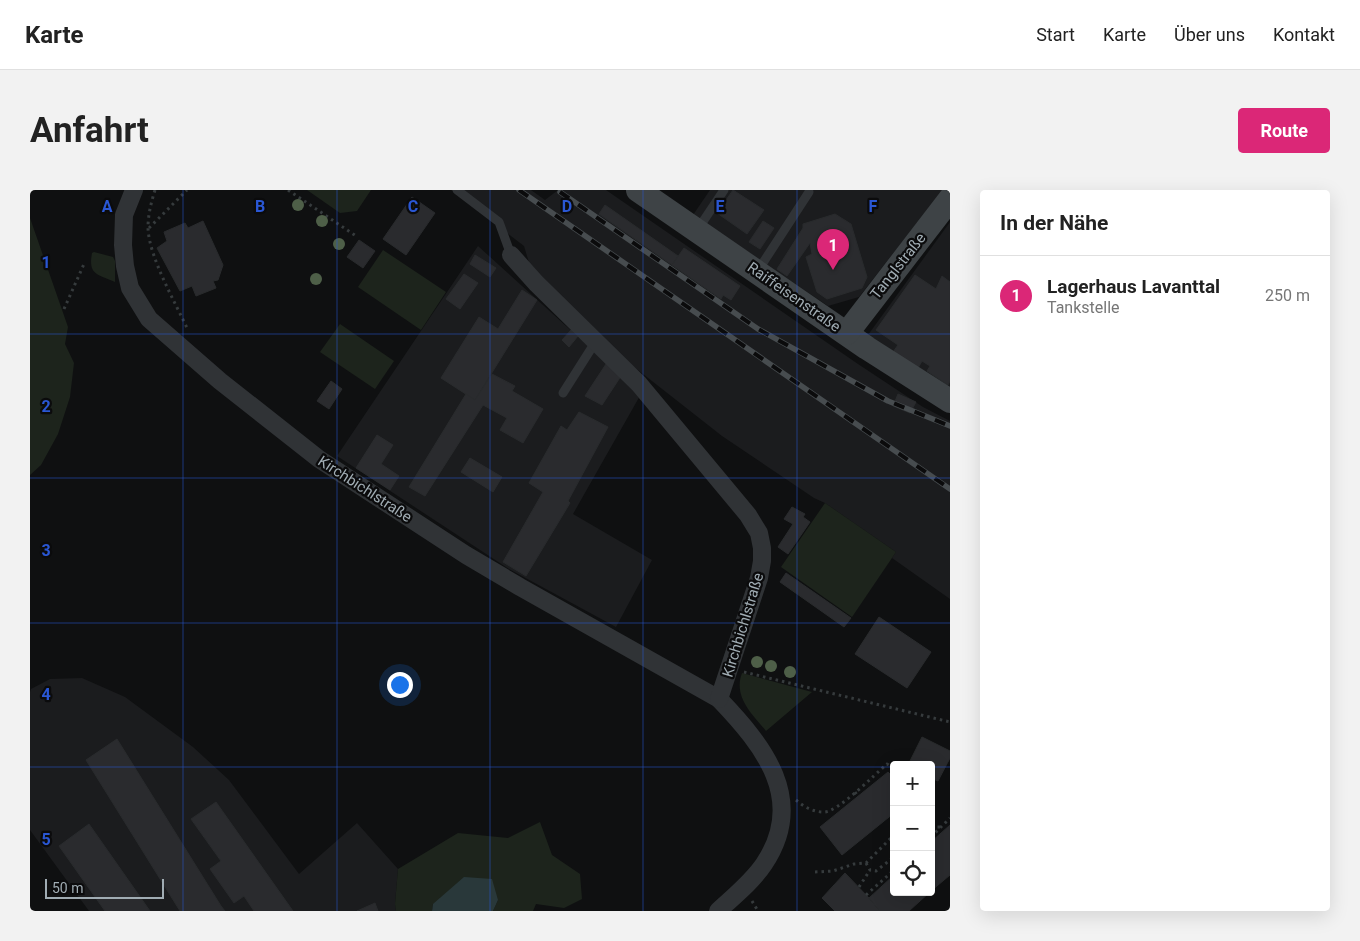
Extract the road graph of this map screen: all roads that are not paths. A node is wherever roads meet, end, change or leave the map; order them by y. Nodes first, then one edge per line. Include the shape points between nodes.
1 (134, 190) edge
2 (457, 190) edge
3 (638, 190) edge
4 (724, 190) edge
5 (809, 192) dead end
6 (950, 199) edge
7 (698, 230) junction
8 (512, 255) joint
9 (757, 272) junction
10 (847, 333) junction
11 (596, 341) junction
12 (563, 393) dead end
13 (950, 402) edge
14 (719, 699) junction
15 (718, 911) edge

1 - 14 street, Kirchbichlstraße via 124,215 124,266 130,288 148,319 244,401 319,459 520,587
2 - 8 lane via 500,222
3 - 7 street, Raiffeisenstraße
4 - 7 lane
5 - 9 lane
6 - 10 street, Tanglstraße
7 - 9 street, Raiffeisenstraße
8 - 11 street, Kirchbichlstraße
9 - 10 street, Raiffeisenstraße
10 - 13 street, Raiffeisenstraße
11 - 12 lane
11 - 14 street, Kirchbichlstraße via 662,410 748,515 758,533 762,548 759,578
14 - 15 street, Kirchbichlstraße via 760,746 779,788 782,810 778,832 763,865

